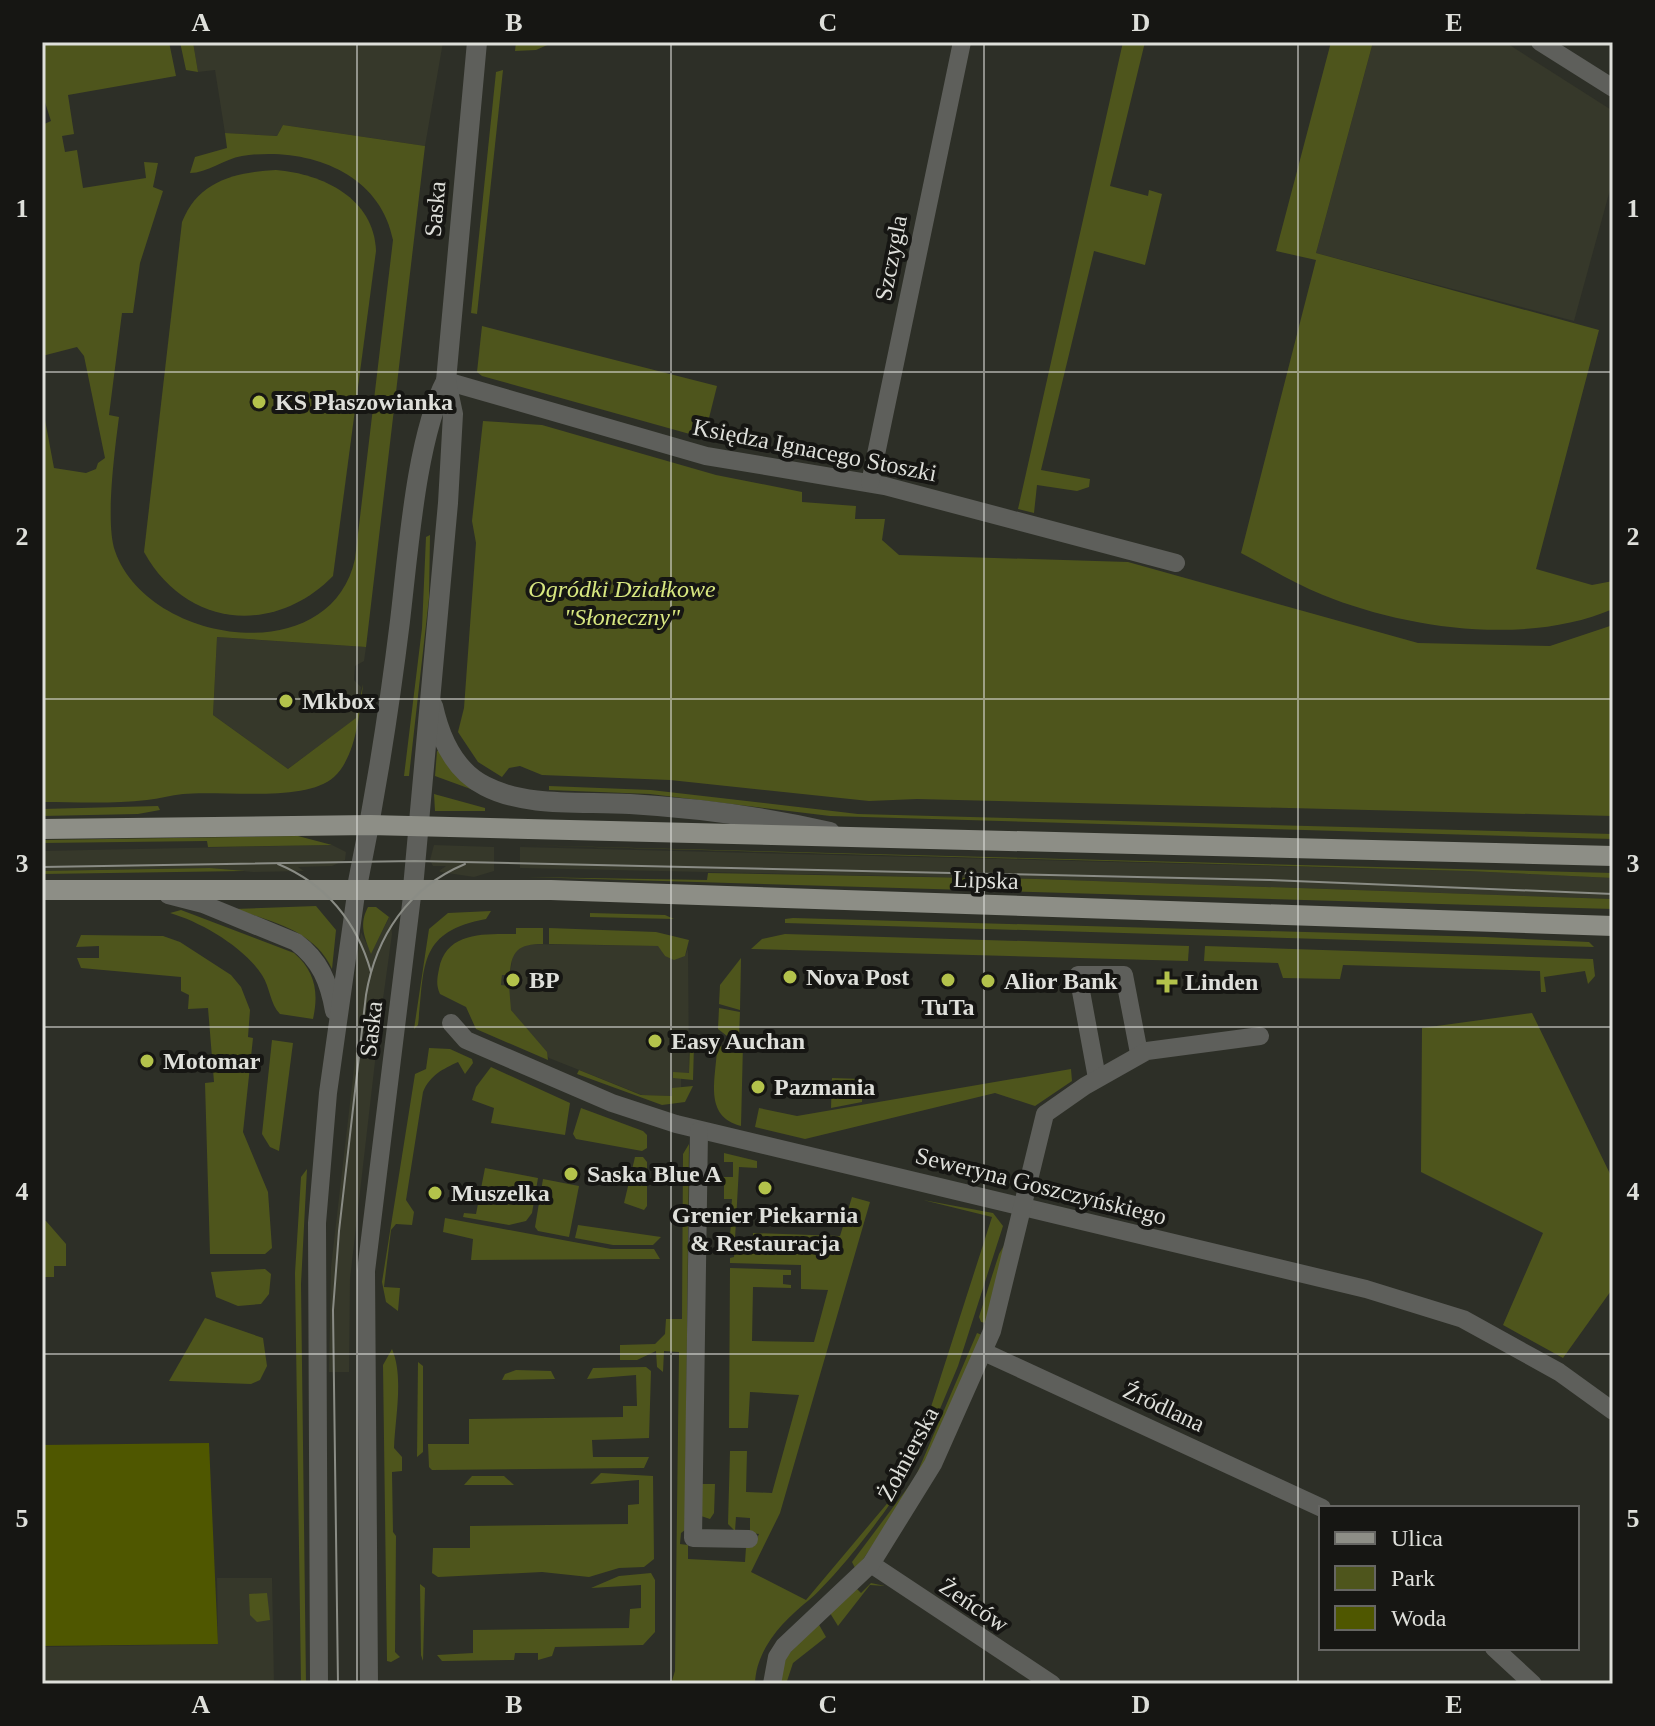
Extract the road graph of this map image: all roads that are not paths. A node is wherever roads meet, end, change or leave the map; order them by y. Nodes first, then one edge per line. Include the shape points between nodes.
1 (477, 42) edge
2 (962, 42) edge
3 (1540, 42) edge
4 (1613, 88) edge
5 (446, 381) junction
6 (870, 483) junction
7 (1176, 563) dead end
8 (431, 692) junction
9 (370, 825) junction
10 (417, 826) junction
11 (42, 829) edge
12 (838, 834) junction
13 (1613, 856) edge
14 (357, 887) junction
15 (413, 888) junction
16 (42, 890) edge
17 (151, 891) junction
18 (1613, 926) edge
19 (451, 1023) dead end
20 (336, 1034) junction
21 (1260, 1036) dead end
22 (1139, 1053) junction
23 (1097, 1078) junction
24 (699, 1131) junction
25 (1021, 1207) junction
26 (984, 1352) junction
27 (1613, 1411) edge
28 (1319, 1507) edge
29 (749, 1539) dead end
30 (871, 1564) junction
31 (1496, 1650) edge
32 (319, 1684) edge
33 (369, 1684) edge
34 (772, 1684) edge
35 (1052, 1684) edge
36 (1533, 1684) edge

1 - 5 street, Saska
2 - 6 street, Szczygla
3 - 4 street
5 - 6 street, Księdza Ignacego Stoszki via 706,456
5 - 8 street, Saska via 453,414
5 - 9 street, Saska via 418,483
6 - 7 street, Księdza Ignacego Stoszki
8 - 10 street, Saska
8 - 12 street via 454,758 479,783 501,793 710,811
9 - 10 main road, Lipska
9 - 11 main road, Lipska
9 - 14 street, Saska
10 - 12 main road, Lipska
10 - 15 street, Saska
12 - 13 main road, Lipska
14 - 15 main road, Lipska
14 - 17 main road, Lipska
14 - 20 street, Saska
15 - 18 main road, Lipska
15 - 33 street, Saska via 366,1271
16 - 17 main road, Lipska
17 - 20 street, Saska via 217,909 283,935 308,951 331,992
19 - 24 street, Seweryna Goszczyńskiego via 466,1040 554,1079
20 - 32 street, Saska via 315,1261
21 - 22 street
22 - 23 street, Żołnierska
22 - 23 street via 1124,975 1078,975
23 - 25 street, Żołnierska via 1045,1114
24 - 25 street, Seweryna Goszczyńskiego
24 - 29 street via 693,1538
25 - 26 street, Żołnierska
25 - 27 street, Seweryna Goszczyńskiego via 1366,1289 1463,1319 1559,1372
26 - 28 street, Źródlana
26 - 30 street, Żołnierska via 933,1464
30 - 34 street, Żołnierska via 793,1635 777,1657
30 - 35 street, Żeńców
31 - 36 street

